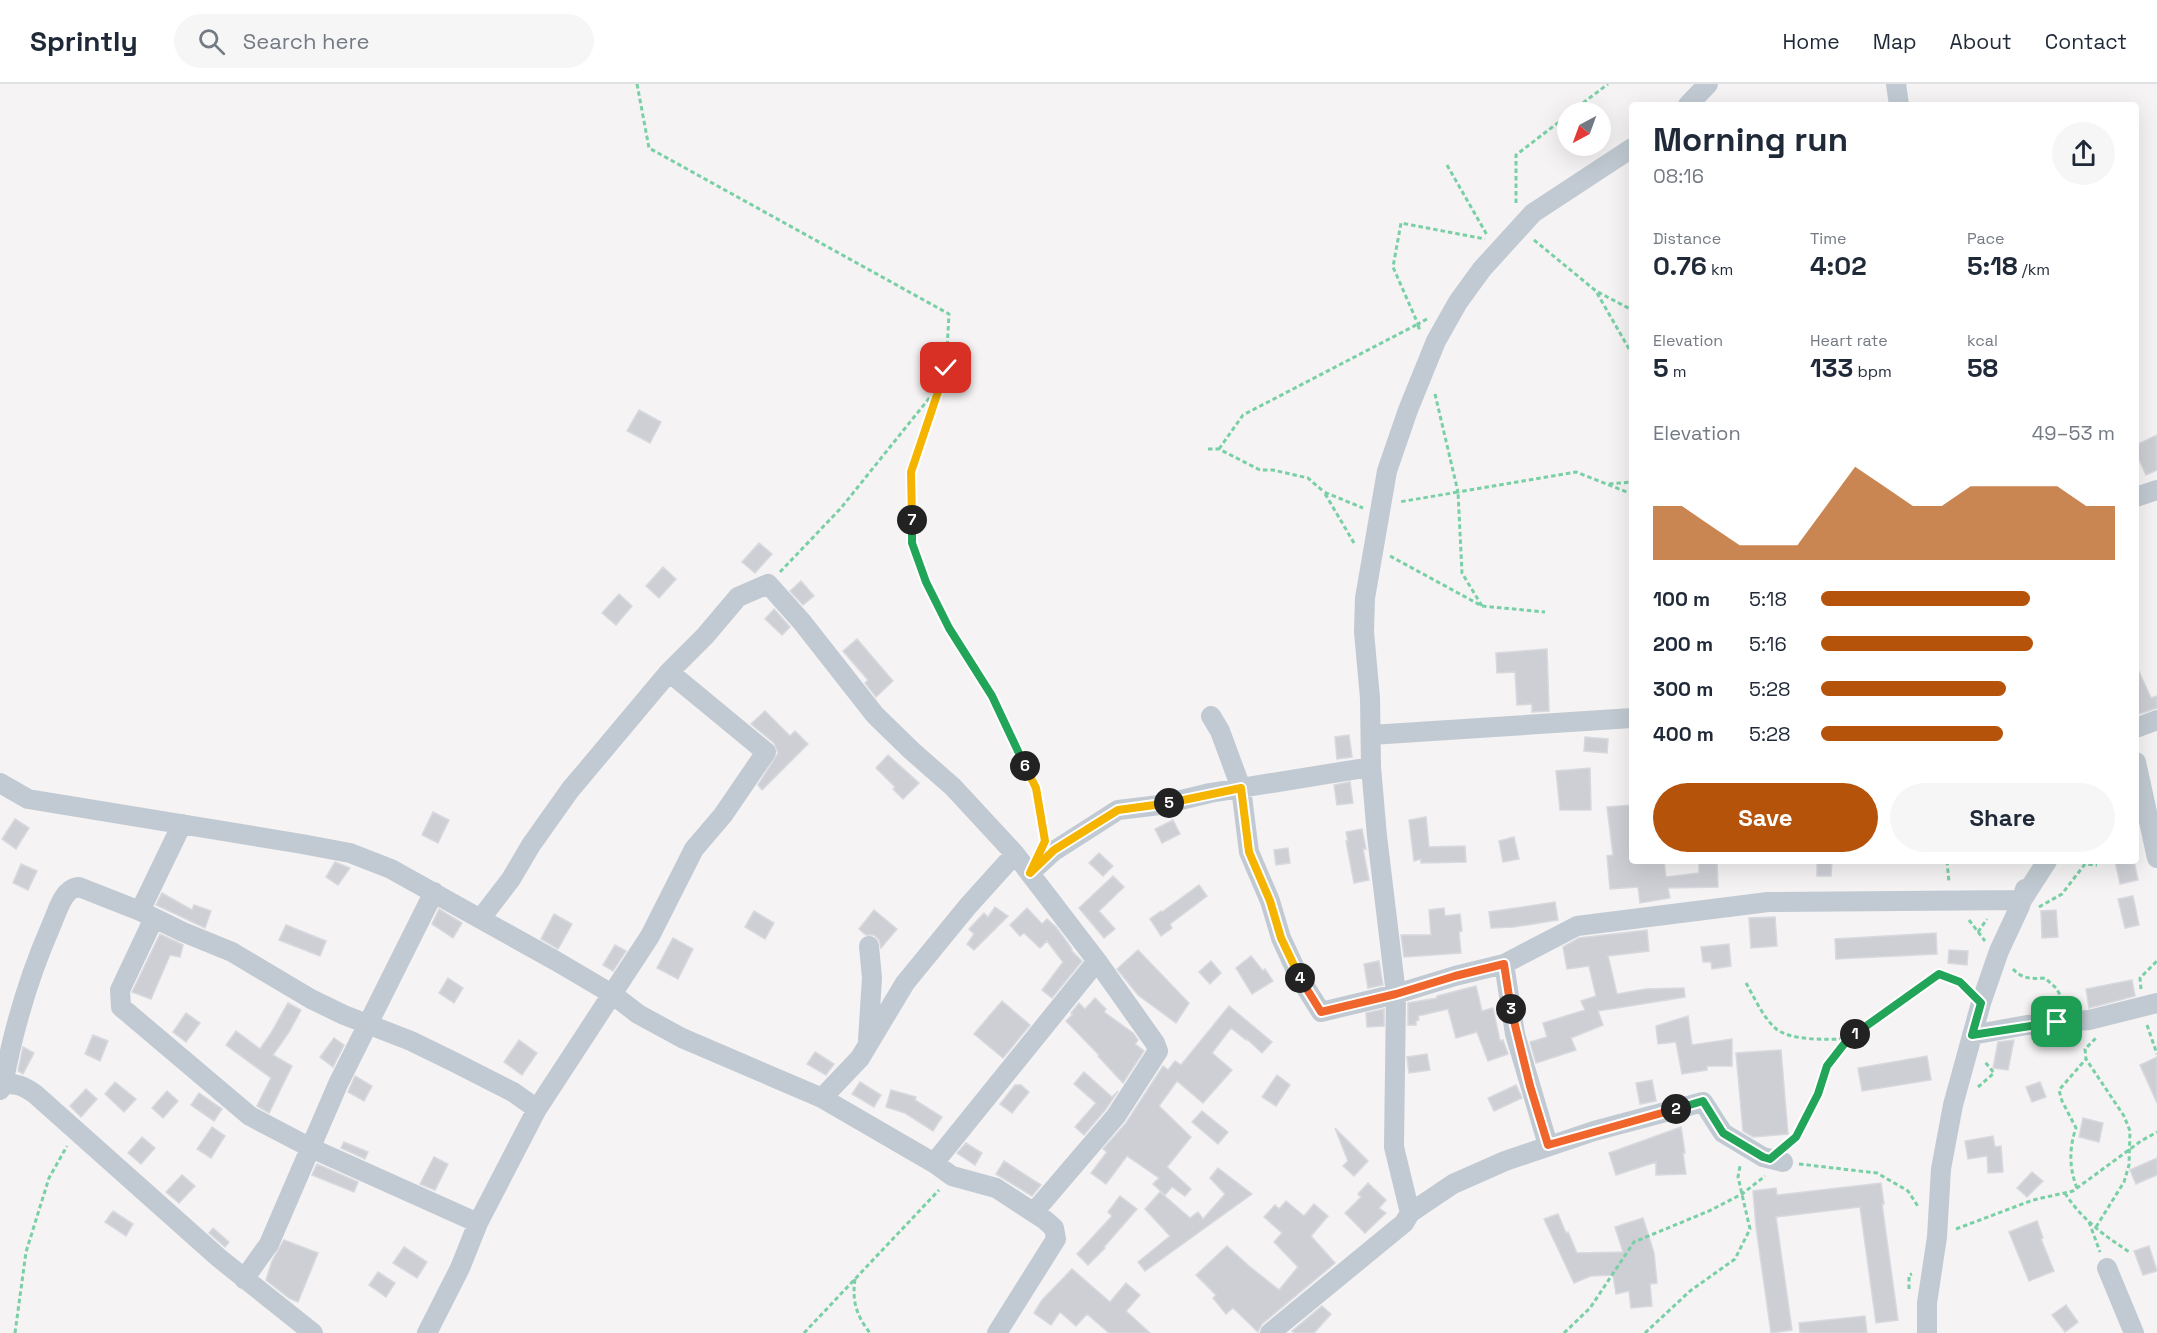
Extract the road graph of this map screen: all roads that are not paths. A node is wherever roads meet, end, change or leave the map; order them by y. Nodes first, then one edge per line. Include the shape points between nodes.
1 (1708, 84) edge
2 (1896, 84) edge
3 (1691, 102) edge
4 (1899, 102) edge
5 (1629, 150) edge
6 (2157, 490) edge
7 (2139, 496) edge
8 (669, 672) junction
9 (1211, 716) dead end
10 (1629, 718) edge
11 (2157, 720) edge
12 (2139, 727) edge
13 (1371, 735) junction
14 (1371, 767) junction
15 (2139, 776) edge
16 (0, 783) edge
17 (1241, 788) junction
18 (182, 824) junction
19 (1015, 854) junction
20 (2157, 858) edge
21 (2032, 864) edge
22 (2045, 864) edge
23 (1030, 873) junction
24 (434, 892) junction
25 (2021, 903) junction
26 (147, 915) junction
27 (481, 918) junction
28 (869, 946) dead end
29 (1097, 962) junction
30 (1504, 964) junction
31 (612, 994) junction
32 (1396, 994) junction
33 (2157, 1003) edge
34 (369, 1024) junction
35 (1972, 1035) junction
36 (867, 1046) junction
37 (1, 1087) edge
38 (822, 1098) junction
39 (537, 1109) junction
40 (1548, 1145) junction
41 (311, 1148) junction
42 (1776, 1161) road end
43 (934, 1163) junction
44 (1034, 1212) junction
45 (1410, 1213) junction
46 (478, 1223) junction
47 (2107, 1268) road end
48 (244, 1279) junction
49 (313, 1333) edge
50 (427, 1333) edge
51 (997, 1333) edge
52 (1270, 1333) edge
53 (1927, 1333) edge
54 (2134, 1333) edge

1 - 3 street
2 - 4 street
5 - 13 street via 1533,213 1482,269 1436,341 1393,451 1369,569 1364,632
6 - 7 street
8 - 19 street via 738,597 768,584 875,715 966,800
8 - 27 street via 570,790
8 - 31 street via 766,752 723,815 694,849 650,936
9 - 17 street
10 - 13 street
11 - 12 street
13 - 14 street
14 - 17 street
14 - 32 street
15 - 20 street
16 - 18 street via 28,799
17 - 23 street via 1118,810 1054,850
17 - 32 street via 1249,852 1281,938 1321,1012
18 - 24 street via 350,854 391,869
18 - 26 street
19 - 23 street
19 - 36 street via 905,983
21 - 25 street
22 - 25 street
23 - 29 street
24 - 27 street
24 - 34 street
25 - 30 street via 1768,902 1632,918 1576,926
25 - 35 street via 1999,951
26 - 34 street via 232,952 311,999
26 - 37 street via 82,887 68,892 41,949
26 - 41 street via 120,990 121,1007 250,1116
27 - 31 street
28 - 36 street via 872,978
29 - 43 street
29 - 44 street via 1158,1051 1116,1116
30 - 32 street
30 - 40 street via 1515,1034
31 - 38 street via 638,1014 682,1038
31 - 39 street
32 - 45 street via 1394,1148
33 - 35 street via 2089,1020
34 - 39 street via 454,1062
34 - 41 street
35 - 53 street via 1941,1169
36 - 38 street
37 - 48 street via 10,1083 25,1088
38 - 43 street
39 - 46 street
40 - 42 street via 1703,1101 1723,1133
40 - 45 street via 1453,1184
41 - 46 street
41 - 48 street via 269,1244
43 - 44 street via 952,1176 996,1188
44 - 51 street via 1054,1228 1056,1239
45 - 52 street via 1404,1223
46 - 50 street
47 - 54 street
48 - 49 street

